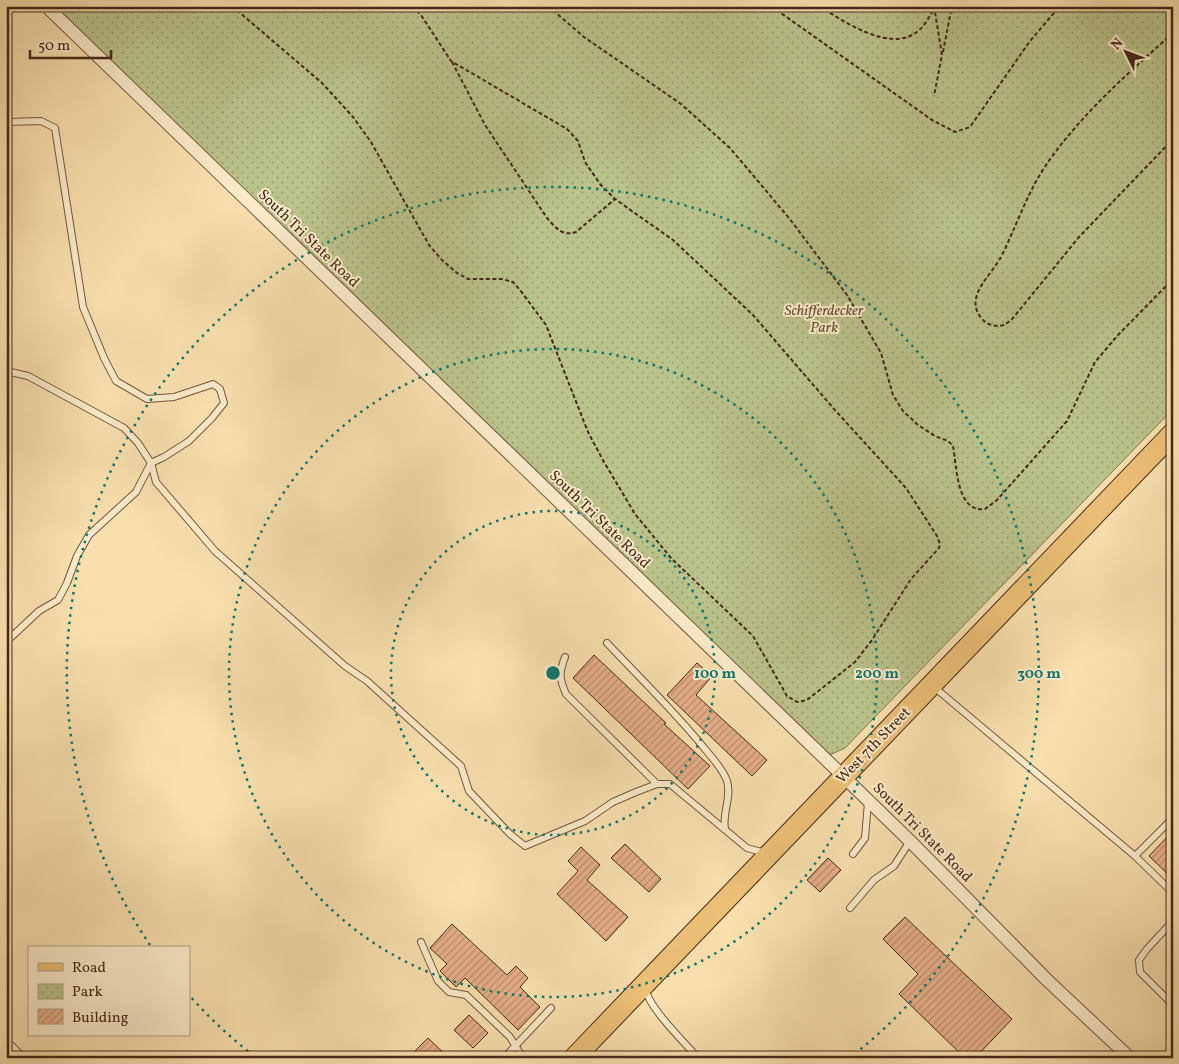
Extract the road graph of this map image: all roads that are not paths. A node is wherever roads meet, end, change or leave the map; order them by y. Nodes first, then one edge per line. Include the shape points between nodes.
1 (46, 6) edge
2 (6, 122) edge
3 (6, 371) edge
4 (1173, 433) edge
5 (150, 463) junction
6 (6, 642) edge
7 (607, 643) dead end
8 (565, 657) dead end
9 (931, 684) junction
10 (843, 776) junction
11 (657, 784) junction
12 (868, 800) junction
13 (1173, 818) edge
14 (725, 829) junction
15 (910, 841) junction
16 (769, 854) junction
17 (853, 854) dead end
18 (1136, 856) junction
19 (1173, 893) edge
20 (850, 908) dead end
21 (1173, 921) edge
22 (421, 942) dead end
23 (646, 982) junction
24 (1173, 1005) edge
25 (551, 1008) dead end
26 (6, 1040) edge
27 (515, 1046) junction
28 (24, 1058) edge
29 (504, 1058) edge
30 (523, 1058) edge
31 (574, 1058) edge
32 (698, 1058) edge
33 (1130, 1058) edge

1 - 10 street, South Tri State Road
2 - 5 lane via 41,121 54,128 83,306 116,381 147,399 174,397 213,384 220,389 224,403 212,418 189,441
3 - 5 lane via 28,376 124,428 138,442
4 - 9 main road, West 7th Street
5 - 6 lane via 136,492 89,535 58,600 39,611
5 - 11 lane via 156,482 215,551 461,766 469,791 525,846 566,830 613,802
7 - 14 lane via 691,731 718,765 729,793
8 - 11 lane via 560,681 566,694
9 - 10 main road, West 7th Street
9 - 18 lane
10 - 12 street, South Tri State Road
10 - 16 main road, West 7th Street
11 - 14 lane via 670,784
12 - 15 street, South Tri State Road
12 - 17 lane via 865,838
13 - 18 lane
14 - 16 lane via 747,848
15 - 20 lane via 894,866 874,880
15 - 33 street, South Tri State Road via 1046,979
16 - 23 main road, West 7th Street
18 - 19 lane
21 - 24 lane via 1139,960 1140,972
22 - 27 lane via 438,981 449,992 466,995 510,1037
23 - 31 main road, West 7th Street
23 - 32 lane via 646,994 653,1005
25 - 27 lane
26 - 28 lane
27 - 29 lane
27 - 30 lane

